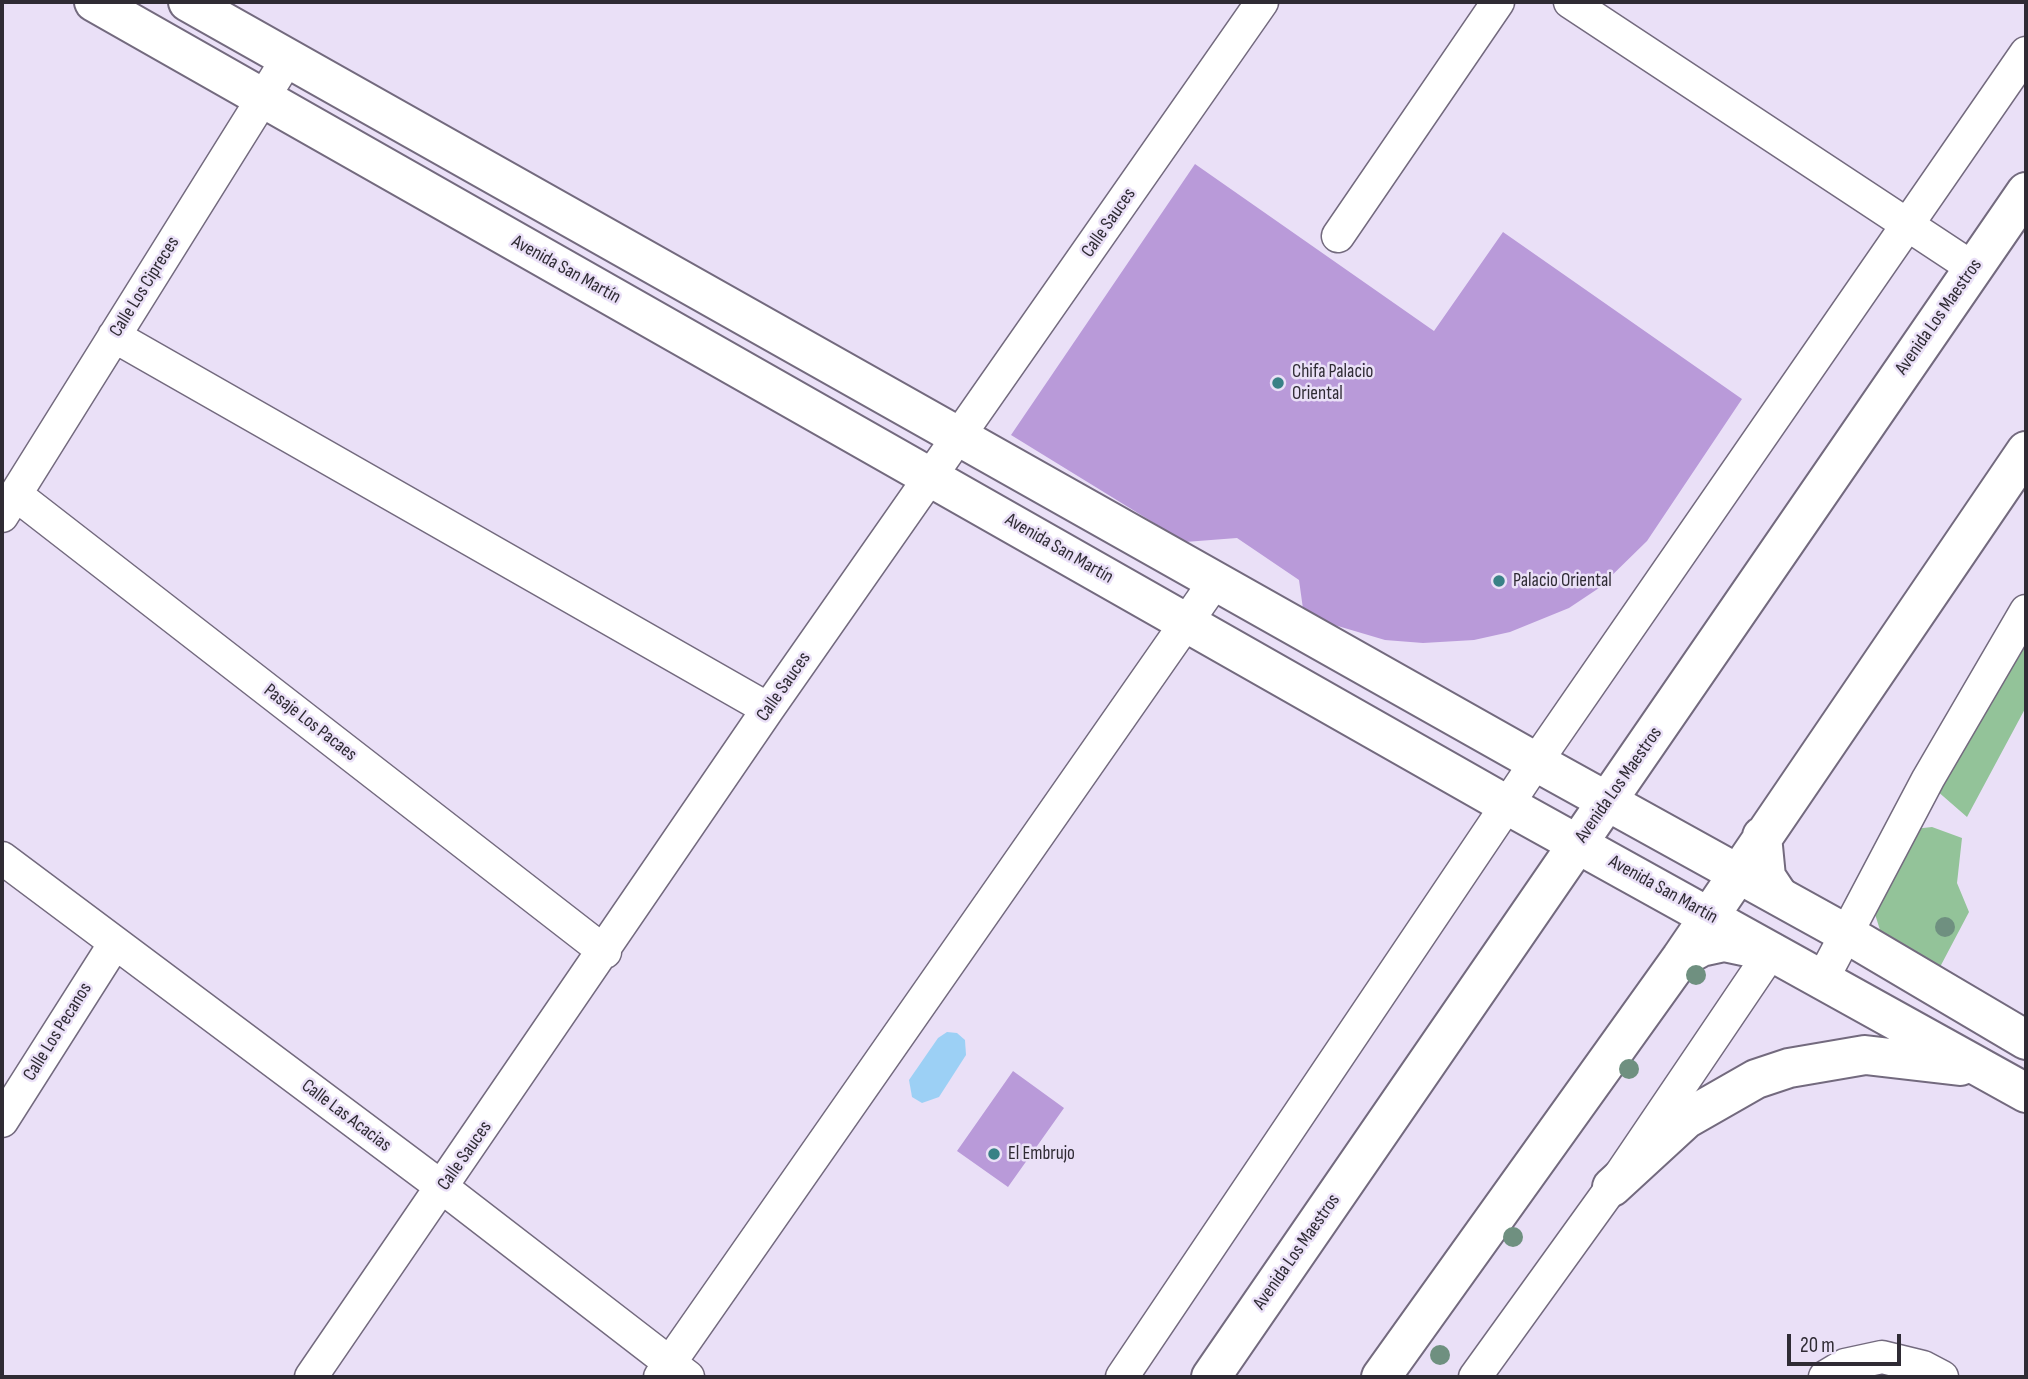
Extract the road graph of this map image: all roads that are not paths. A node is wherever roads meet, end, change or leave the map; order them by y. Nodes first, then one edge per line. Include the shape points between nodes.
1 (94, 2) edge
2 (188, 2) edge
3 (1262, 2) edge
4 (1498, 2) edge
5 (1570, 2) edge
6 (2026, 53) edge
7 (288, 58) junction
8 (263, 99) junction
9 (2026, 192) edge
10 (1907, 225) junction
11 (1338, 236) dead end
12 (1973, 268) junction
13 (114, 336) junction
14 (960, 436) junction
15 (2026, 451) edge
16 (932, 477) junction
17 (8, 505) edge
18 (1216, 580) junction
19 (2026, 611) edge
20 (1187, 621) junction
21 (768, 709) junction
22 (1536, 762) junction
23 (1609, 800) junction
24 (1507, 805) junction
25 (1762, 835) junction
26 (1579, 843) junction
27 (2, 858) edge
28 (1737, 873) junction
29 (1778, 895) junction
30 (1709, 916) junction
31 (1845, 933) junction
32 (115, 943) junction
33 (605, 952) junction
34 (1771, 952) junction
35 (1681, 958) junction
36 (1822, 980) junction
37 (2026, 1040) edge
38 (1990, 1073) junction
39 (2026, 1093) edge
40 (2, 1121) edge
41 (1612, 1187) junction
42 (443, 1188) junction
43 (673, 1372) edge
44 (312, 1377) edge
45 (1122, 1377) edge
46 (1211, 1377) edge
47 (1381, 1377) edge
48 (1475, 1377) edge
49 (1825, 1377) edge
50 (1941, 1377) edge

1 - 8 main road, Avenida San Martín
2 - 7 main road
3 - 14 street, Calle Sauces
4 - 11 street
5 - 10 street
6 - 10 street
7 - 8 street, Calle Los Cipreces
7 - 14 main road
8 - 13 street, Calle Los Cipreces
8 - 16 main road, Avenida San Martín
9 - 12 main road, Avenida Los Maestros
10 - 12 street
10 - 22 street
12 - 23 main road, Avenida Los Maestros
13 - 17 street, Calle Los Cipreces
13 - 21 street
14 - 16 street, Calle Sauces
14 - 18 main road
15 - 25 main road
16 - 20 main road, Avenida San Martín
16 - 21 street, Calle Sauces
17 - 33 street, Pasaje Los Pacaes
18 - 20 street
18 - 22 main road
19 - 31 street
20 - 24 main road, Avenida San Martín
20 - 43 street
21 - 33 street, Calle Sauces
22 - 23 main road
22 - 24 street
23 - 26 main road, Avenida Los Maestros
23 - 28 main road
24 - 26 main road, Avenida San Martín
24 - 45 street
25 - 28 main road
25 - 29 main road via 1766,877
26 - 30 main road, Avenida San Martín
26 - 46 main road, Avenida Los Maestros
27 - 32 street, Calle Las Acacias
28 - 29 main road
28 - 30 main road
29 - 31 main road
30 - 34 main road, Avenida San Martín
30 - 35 main road
31 - 36 street
31 - 37 main road
32 - 40 street, Calle Los Pecanos
32 - 42 street, Calle Las Acacias
33 - 42 street, Calle Sauces
34 - 35 main road via 1724,942
34 - 36 main road, Avenida San Martín
34 - 41 street
35 - 47 main road
36 - 38 main road, Avenida San Martín
38 - 39 main road, Avenida San Martín
38 - 41 main road via 1939,1062 1865,1055 1789,1068 1747,1084 1686,1119
41 - 48 street
42 - 43 street, Calle Las Acacias
42 - 44 street, Calle Sauces
49 - 50 street via 1845,1364 1882,1357 1923,1367

